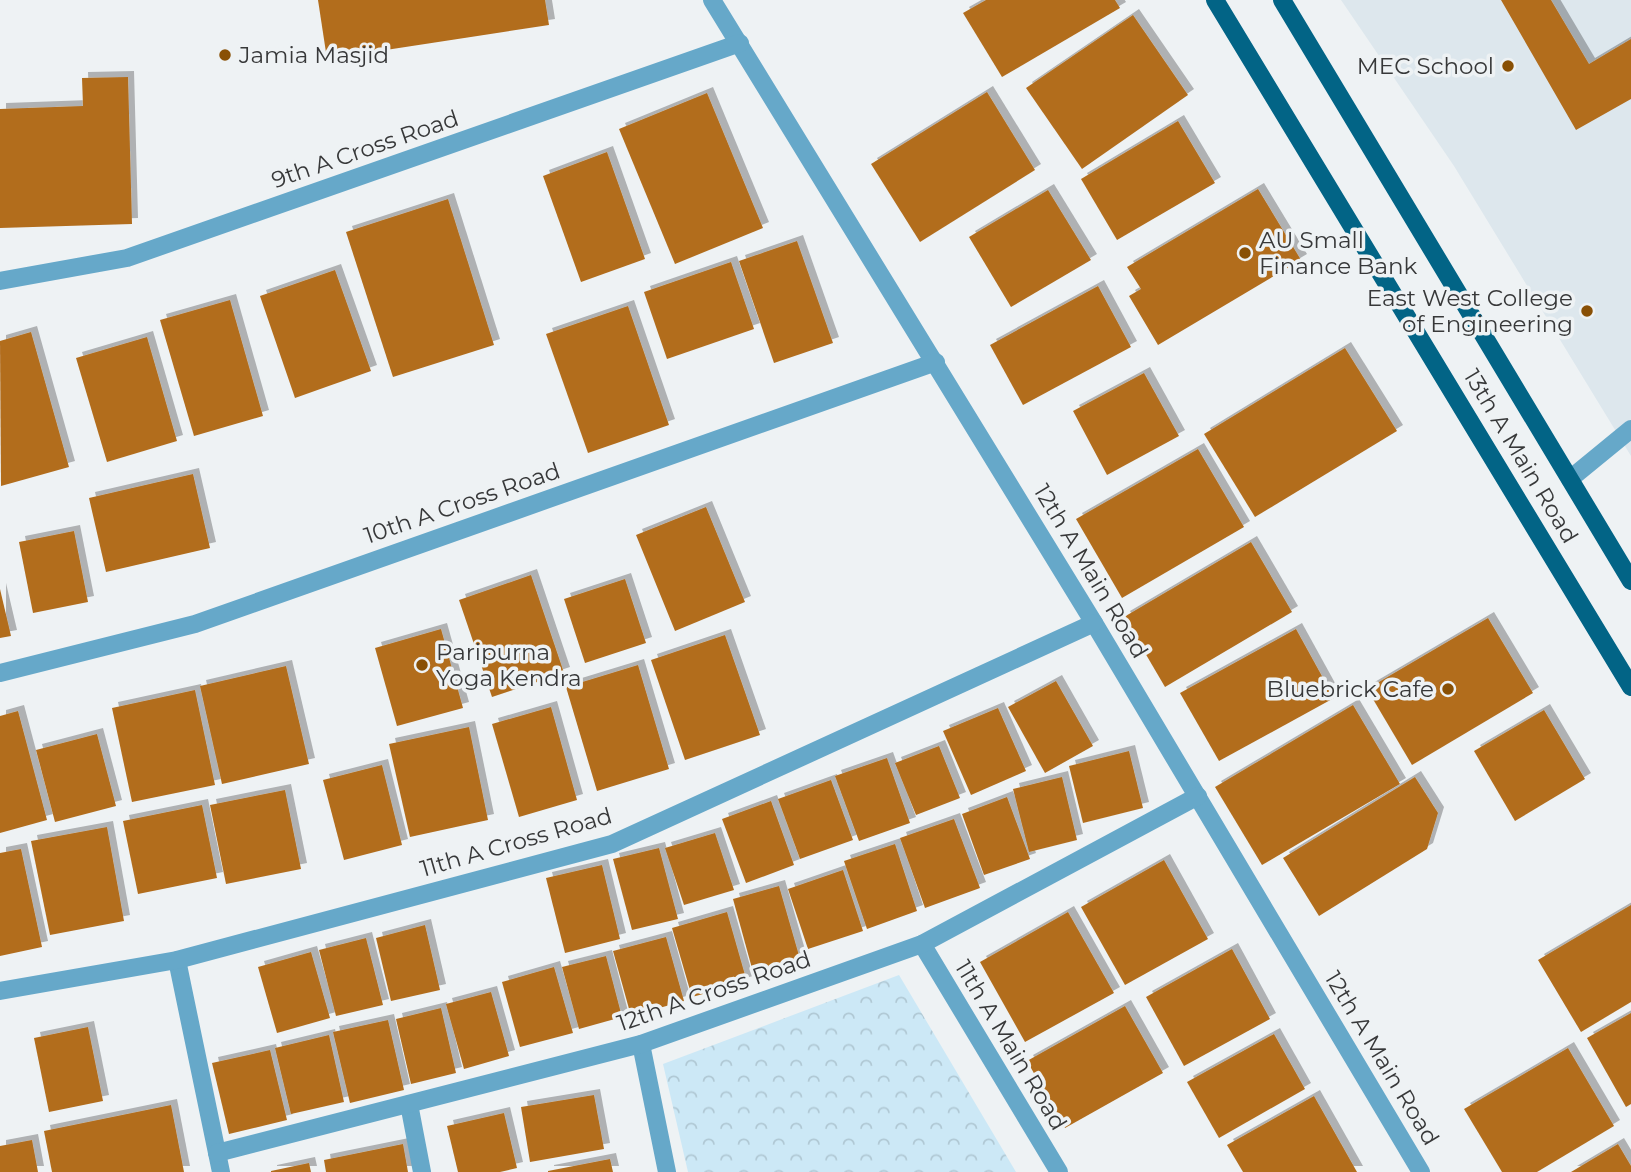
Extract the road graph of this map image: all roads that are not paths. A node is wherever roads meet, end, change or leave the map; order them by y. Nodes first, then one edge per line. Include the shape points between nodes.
1 (712, 0) edge
2 (1215, 0) edge
3 (1282, 0) edge
4 (740, 43) junction
5 (0, 281) edge
6 (936, 362) junction
7 (1631, 429) edge
8 (1570, 479) junction
9 (1631, 581) edge
10 (1094, 623) junction
11 (0, 673) edge
12 (1631, 687) edge
13 (1198, 796) junction
14 (922, 944) junction
15 (177, 960) junction
16 (0, 991) edge
17 (641, 1044) junction
18 (409, 1104) junction
19 (217, 1153) junction
20 (221, 1172) edge
21 (422, 1172) edge
22 (667, 1172) edge
23 (1059, 1172) edge
24 (1421, 1172) edge

1 - 4 street, 12th A Main Road
2 - 12 main road, 13th A Main Road
3 - 8 main road, 13th A Main Road
4 - 5 street, 9th A Cross Road via 127,258
4 - 6 street, 12th A Main Road
6 - 10 street, 12th A Main Road
6 - 11 street, 10th A Cross Road via 195,624
7 - 8 street
8 - 9 main road, 13th A Main Road
10 - 13 street, 12th A Main Road
10 - 15 street, 11th A Cross Road via 612,844
13 - 14 street, 12th A Cross Road
13 - 24 street, 12th A Main Road
14 - 17 street, 12th A Cross Road
14 - 23 street, 11th A Main Road
15 - 16 street, 11th A Cross Road
15 - 19 street
17 - 18 street, 12th A Cross Road
17 - 22 street
18 - 19 street, 12th A Cross Road
18 - 21 street
19 - 20 street

